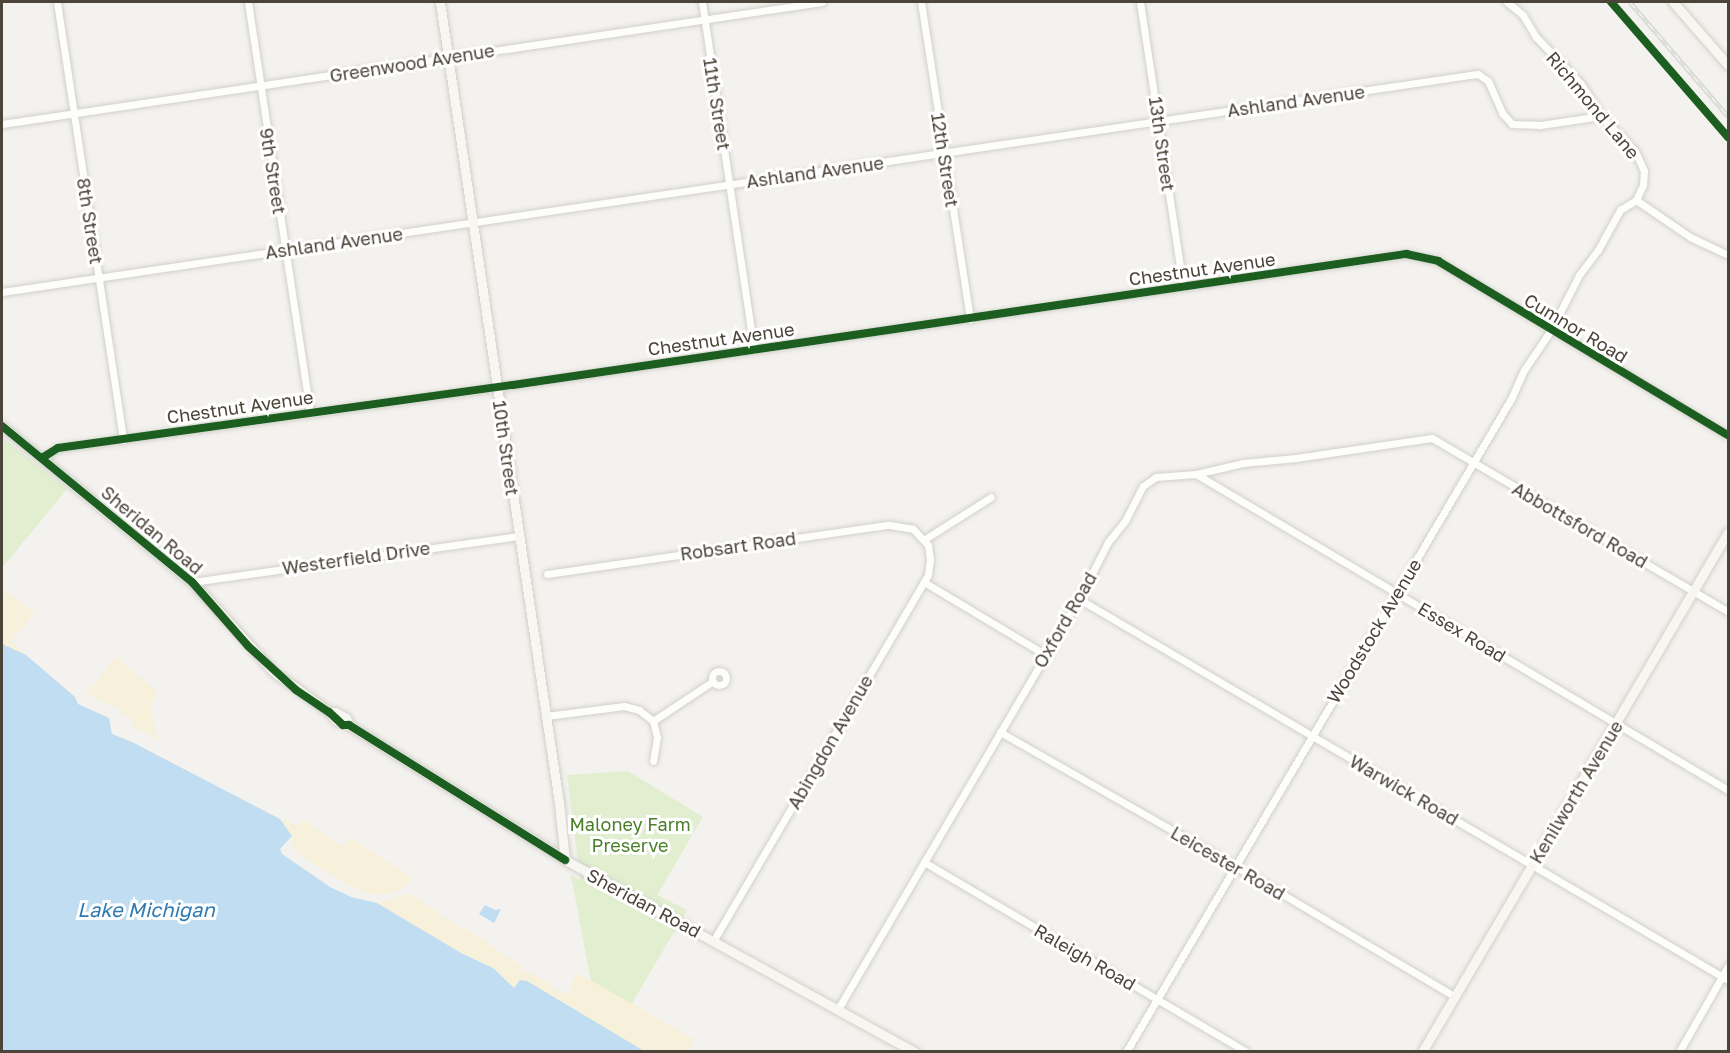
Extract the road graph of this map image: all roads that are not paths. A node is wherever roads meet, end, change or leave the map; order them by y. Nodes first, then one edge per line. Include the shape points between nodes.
1 (57, 2) edge
2 (248, 2) edge
3 (440, 2) edge
4 (702, 2) edge
5 (822, 2) edge
6 (921, 2) edge
7 (1140, 2) edge
8 (1507, 2) edge
9 (1673, 2) edge
10 (704, 19) junction
11 (448, 57) junction
12 (1728, 65) edge
13 (261, 86) junction
14 (74, 113) junction
15 (1600, 116) junction
16 (1159, 121) junction
17 (2, 124) edge
18 (944, 153) junction
19 (729, 185) junction
20 (1636, 200) junction
21 (473, 223) junction
22 (285, 250) junction
23 (1406, 254) joint
24 (1728, 255) edge
25 (99, 278) junction
26 (1183, 287) junction
27 (2, 292) edge
28 (970, 318) junction
29 (1551, 330) junction
30 (754, 350) junction
31 (497, 387) junction
32 (310, 412) junction
33 (2, 426) edge
34 (1728, 435) edge
35 (1432, 438) joint
36 (123, 440) junction
37 (42, 458) junction
38 (1473, 462) junction
39 (1196, 474) junction
40 (991, 496) dead end
41 (1728, 532) edge
42 (519, 536) junction
43 (925, 539) junction
44 (547, 574) dead end
45 (192, 582) junction
46 (924, 582) junction
47 (1693, 591) junction
48 (1396, 593) junction
49 (1079, 599) junction
50 (1728, 612) edge
51 (1046, 655) junction
52 (713, 681) dead end
53 (546, 716) junction
54 (653, 721) junction
55 (1616, 724) junction
56 (1000, 732) junction
57 (1312, 736) junction
58 (653, 761) dead end
59 (1728, 790) edge
60 (565, 860) junction
61 (924, 862) junction
62 (1235, 866) junction
63 (1533, 866) junction
64 (714, 940) junction
65 (1728, 966) edge
66 (1725, 979) edge
67 (1454, 996) junction
68 (1157, 999) junction
69 (838, 1009) junction
70 (915, 1052) edge
71 (1126, 1052) edge
72 (1246, 1052) edge
73 (1422, 1052) edge
74 (1679, 1052) edge

1 - 14 street, 8th Street
2 - 13 street, 9th Street
3 - 11 street, 10th Street
4 - 10 street, 11th Street
5 - 10 street, Greenwood Avenue
6 - 18 street, 12th Street
7 - 16 street, 13th Street
8 - 15 street, Richmond Lane via 1523,15 1536,37 1580,83
9 - 12 street
10 - 11 street, Greenwood Avenue
10 - 19 street, 11th Street
11 - 13 street, Greenwood Avenue
11 - 21 street, 10th Street
13 - 14 street, Greenwood Avenue
13 - 22 street, 9th Street
14 - 17 street, Greenwood Avenue
14 - 25 street, 8th Street
15 - 16 street, Ashland Avenue via 1540,125 1512,124 1488,81 1478,74
15 - 20 street, Richmond Lane via 1635,151 1642,164 1643,185
16 - 18 street, Ashland Avenue
16 - 26 street, 13th Street
18 - 19 street, Ashland Avenue
18 - 28 street, 12th Street
19 - 21 street, Ashland Avenue
19 - 30 street, 11th Street
20 - 24 street via 1690,237
20 - 29 street, Woodstock Avenue via 1620,210 1579,275
21 - 22 street, Ashland Avenue
21 - 31 street, 10th Street
22 - 25 street, Ashland Avenue
22 - 32 street, 9th Street
23 - 26 street, Chestnut Avenue
23 - 29 street, Cumnor Road via 1438,261
25 - 27 street, Ashland Avenue
25 - 36 street, 8th Street
26 - 28 street, Chestnut Avenue
28 - 30 street, Chestnut Avenue
29 - 34 street, Cumnor Road
29 - 38 street, Woodstock Avenue
30 - 31 street, Chestnut Avenue
31 - 32 street, Chestnut Avenue
31 - 42 street, 10th Street
32 - 36 street, Chestnut Avenue
33 - 37 street, Sheridan Road
35 - 38 street, Abbottsford Road
35 - 39 street, Oxford Road via 1243,463
36 - 37 street, Chestnut Avenue via 58,448
37 - 45 street, Sheridan Road
38 - 47 street, Abbottsford Road
38 - 48 street, Woodstock Avenue
39 - 48 street, Essex Road
39 - 49 street, Oxford Road via 1165,474 1143,486
40 - 43 street
41 - 47 street, Kenilworth Avenue
42 - 45 street, Westerfield Drive
42 - 53 street, 10th Street
43 - 44 street, Robsart Road via 907,526 889,525
43 - 46 street, Abingdon Avenue via 930,560
45 - 60 street, Sheridan Road via 274,672 329,712 346,718 349,725
46 - 51 street
46 - 64 street, Abingdon Avenue
47 - 50 street, Abbottsford Road
47 - 55 street, Kenilworth Avenue
48 - 55 street, Essex Road
48 - 57 street, Woodstock Avenue
49 - 51 street, Oxford Road
49 - 57 street, Warwick Road
51 - 56 street, Oxford Road
52 - 54 street
53 - 54 street via 624,706 639,710
53 - 60 street, 10th Street
54 - 58 street via 657,737
55 - 59 street, Essex Road
55 - 63 street, Kenilworth Avenue
56 - 61 street, Oxford Road
56 - 62 street, Leicester Road
57 - 62 street, Woodstock Avenue
57 - 63 street, Warwick Road
60 - 64 street, Sheridan Road
61 - 68 street, Raleigh Road
61 - 69 street, Oxford Road
62 - 67 street, Leicester Road
62 - 68 street, Woodstock Avenue
63 - 66 street, Warwick Road
63 - 67 street, Kenilworth Avenue
64 - 69 street, Sheridan Road
65 - 66 street
66 - 74 street
67 - 73 street, Kenilworth Avenue
68 - 71 street, Woodstock Avenue
68 - 72 street, Raleigh Road
69 - 70 street, Sheridan Road

